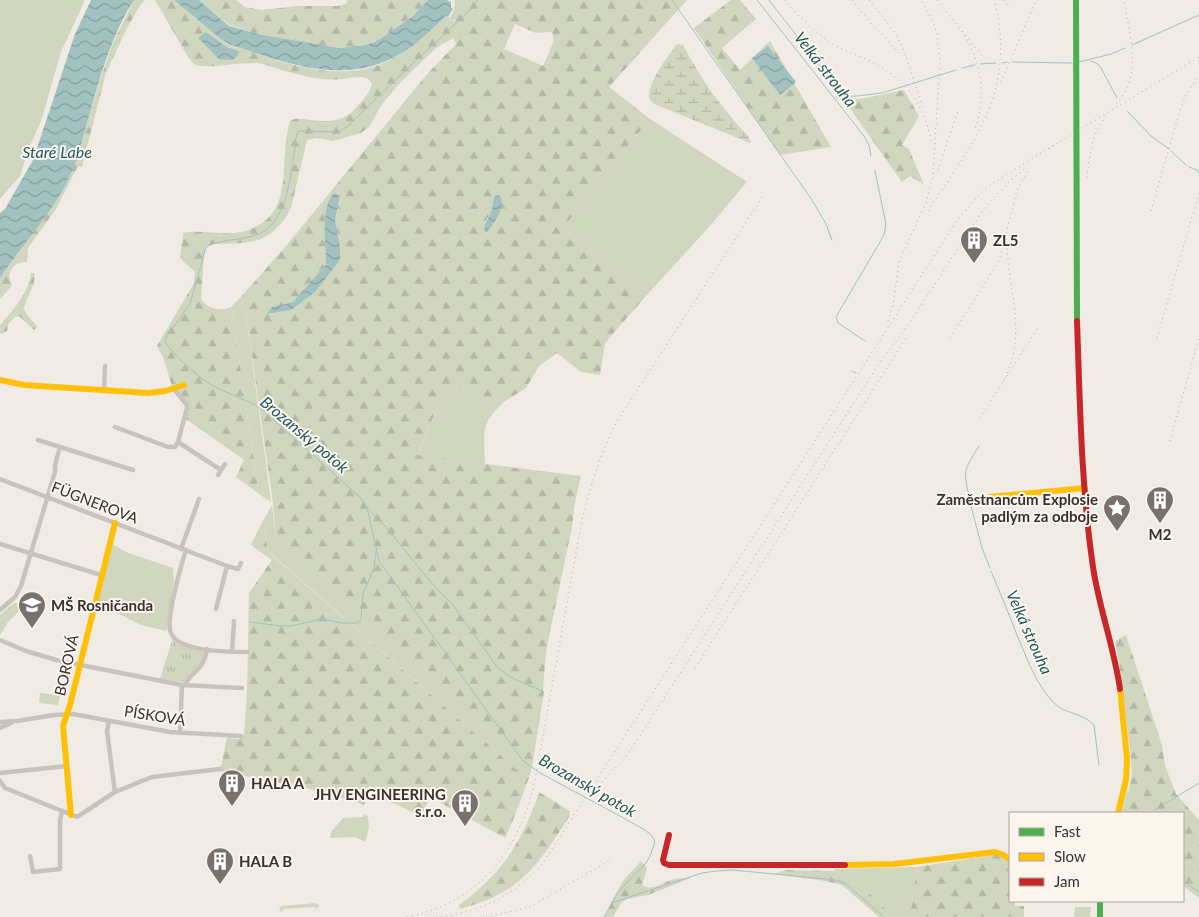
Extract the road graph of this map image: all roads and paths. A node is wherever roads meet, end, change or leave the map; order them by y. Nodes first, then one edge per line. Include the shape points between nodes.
1 (1076, 0) edge
2 (105, 366) dead end
3 (0, 380) edge
4 (184, 385) dead end
5 (174, 389) junction
6 (104, 390) junction
7 (114, 426) dead end
8 (142, 430) dead end
9 (140, 436) junction
10 (38, 440) dead end
11 (178, 442) junction
12 (60, 447) junction
13 (225, 464) dead end
14 (221, 470) junction
15 (125, 475) dead end
16 (218, 475) dead end
17 (0, 479) edge
18 (1085, 488) junction
19 (48, 497) junction
20 (990, 497) dead end
21 (200, 500) dead end
22 (115, 523) junction
23 (0, 544) edge
24 (183, 550) junction
25 (31, 554) junction
26 (240, 563) dead end
27 (226, 566) junction
28 (101, 575) junction
29 (216, 609) dead end
30 (0, 610) edge
31 (234, 621) dead end
32 (0, 640) edge
33 (207, 649) junction
34 (232, 652) junction
35 (247, 652) dead end
36 (79, 665) junction
37 (184, 685) junction
38 (242, 688) dead end
39 (66, 714) junction
40 (17, 721) junction
41 (109, 721) junction
42 (0, 722) edge
43 (0, 728) edge
44 (180, 733) junction
45 (241, 736) dead end
46 (67, 766) junction
47 (220, 769) dead end
48 (0, 773) edge
49 (0, 781) edge
50 (115, 792) junction
51 (62, 811) junction
52 (1118, 812) edge
53 (71, 815) junction
54 (669, 835) dead end
55 (30, 856) dead end
56 (1009, 859) edge
57 (1099, 903) edge
58 (1100, 917) edge

1 - 18 street via 1078,371
2 - 6 street
3 - 6 street via 24,385
4 - 5 street
5 - 6 street via 148,393
5 - 11 street via 187,405
7 - 9 street
8 - 9 street
9 - 11 street via 170,447
10 - 12 street
11 - 14 street
12 - 15 street via 130,469
12 - 19 street
13 - 14 street
14 - 16 street
17 - 19 street, FÜGNEROVA
18 - 20 street
18 - 52 street via 1093,566 1116,661 1125,729 1126,780
19 - 22 street, FÜGNEROVA
19 - 25 street
21 - 24 street
22 - 24 street, FÜGNEROVA
22 - 28 street, BOROVÁ
23 - 25 street
24 - 27 street, FÜGNEROVA
24 - 33 street via 170,631 184,644
25 - 28 street
25 - 30 street via 19,591
26 - 27 street via 238,569
27 - 29 street
28 - 36 street, BOROVÁ
31 - 34 street
32 - 36 street via 39,656
33 - 34 street
33 - 37 street via 201,667
34 - 35 street
36 - 37 street
36 - 39 street, BOROVÁ
37 - 38 street
37 - 44 street
39 - 40 street, PÍSKOVÁ
39 - 41 street, PÍSKOVÁ
39 - 46 street, BOROVÁ via 62,728
40 - 42 street
40 - 43 street
41 - 44 street, PÍSKOVÁ
41 - 50 street via 107,731
44 - 45 street, PÍSKOVÁ
46 - 48 street
46 - 53 street, BOROVÁ
47 - 50 street via 155,776
49 - 51 street via 5,788
50 - 53 street via 78,817
51 - 53 street
51 - 55 street via 60,869 33,872
54 - 56 street via 663,862 669,866 894,864 995,852
57 - 58 street

